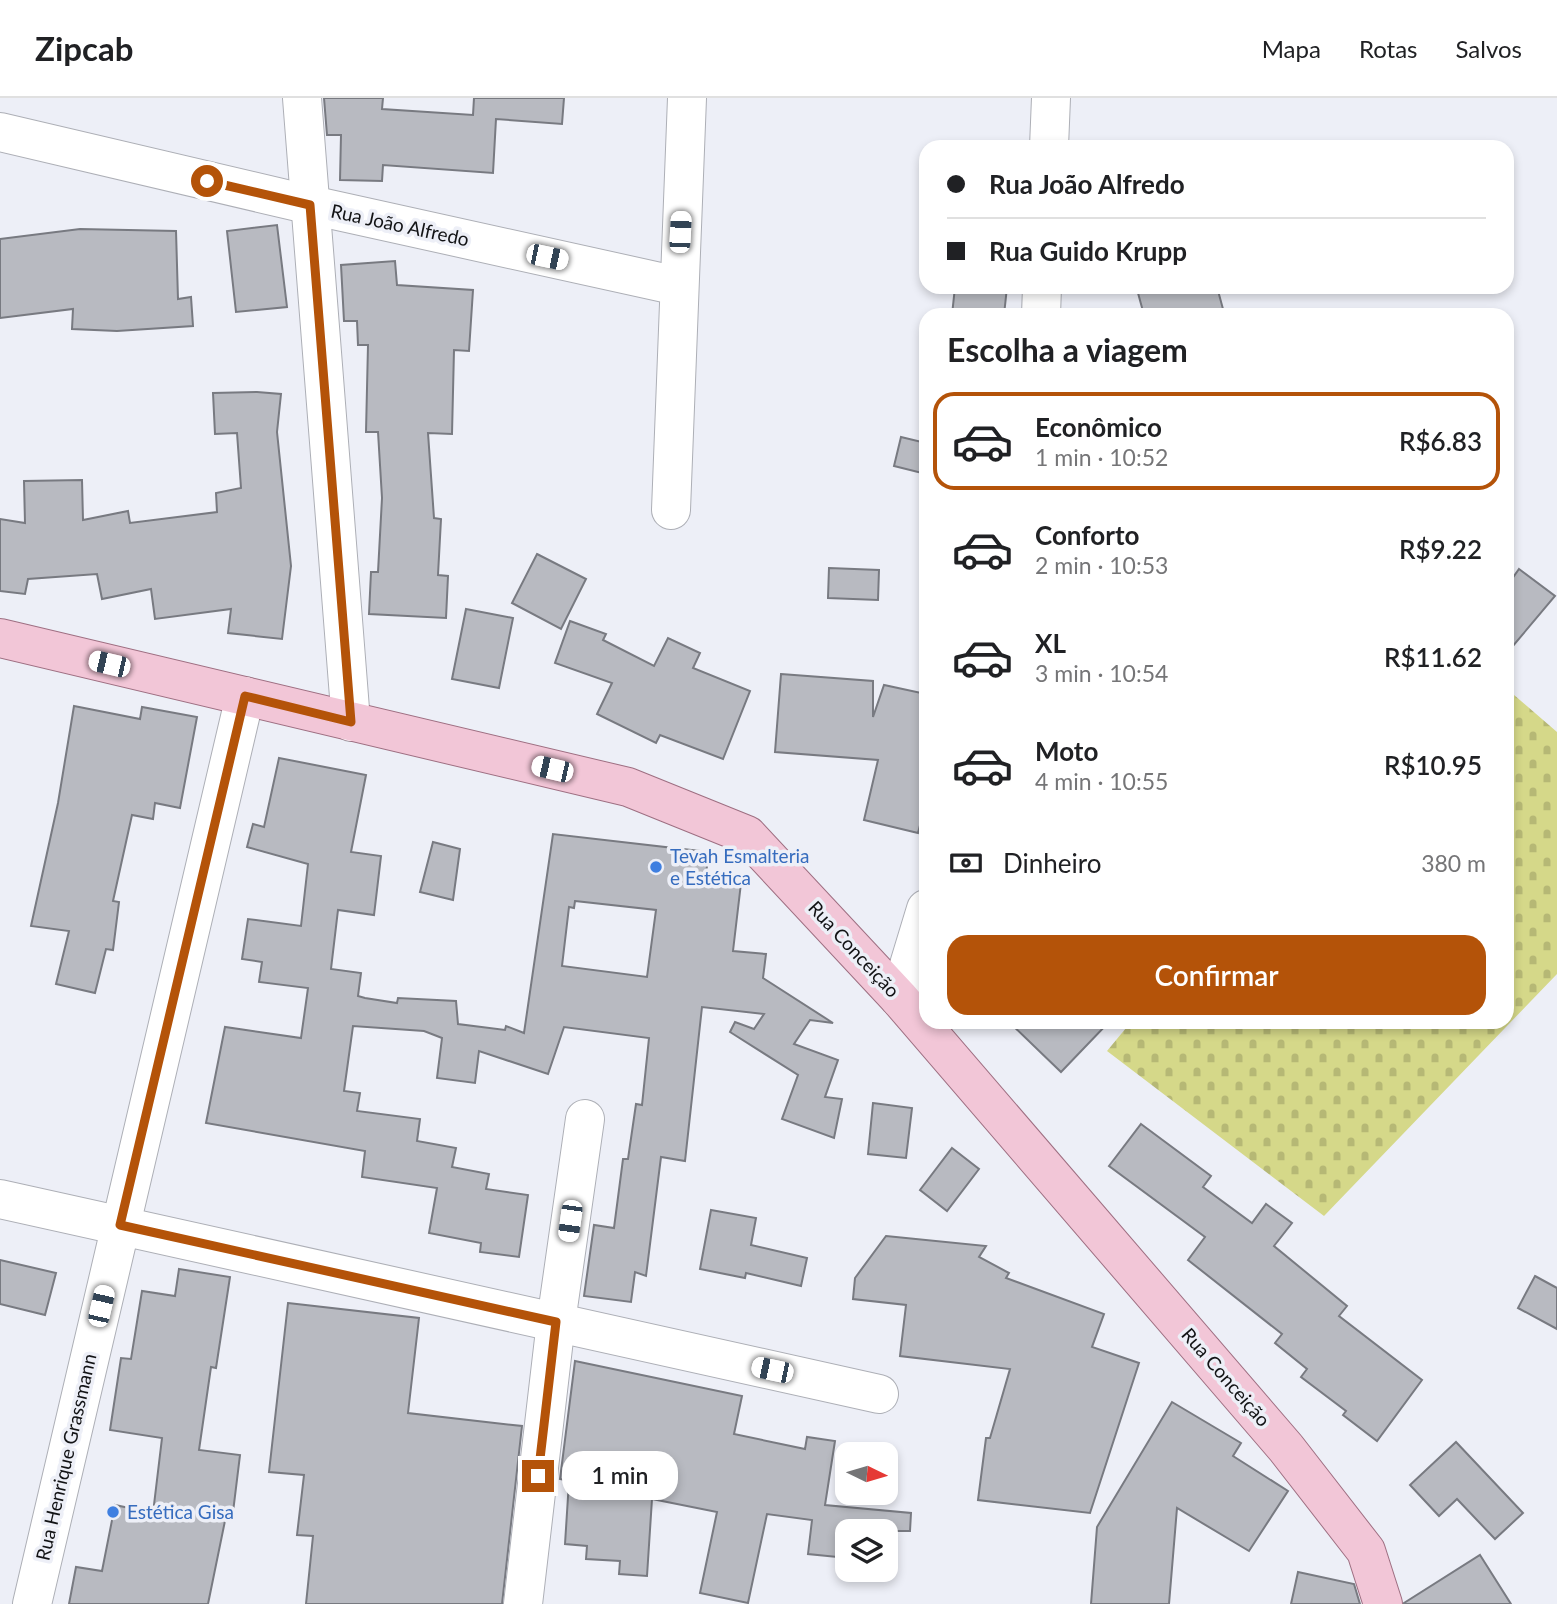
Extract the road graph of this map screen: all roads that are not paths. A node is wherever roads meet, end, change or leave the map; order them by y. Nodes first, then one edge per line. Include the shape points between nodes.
1 (302, 98) edge
2 (687, 98) edge
3 (1051, 98) edge
4 (0, 132) edge
5 (1049, 140) edge
6 (310, 205) junction
7 (678, 286) junction
8 (671, 510) dead end
9 (0, 638) edge
10 (245, 696) junction
11 (351, 722) junction
12 (919, 932) edge
13 (899, 998) junction
14 (919, 1021) edge
15 (926, 1029) edge
16 (585, 1119) dead end
17 (0, 1199) edge
18 (120, 1225) junction
19 (556, 1322) junction
20 (879, 1394) dead end
21 (32, 1604) edge
22 (523, 1604) edge
23 (1383, 1604) edge

1 - 6 street
2 - 7 street
3 - 5 street
4 - 6 street, Rua João Alfredo
6 - 7 street, Rua João Alfredo
6 - 11 street
7 - 8 street
9 - 10 main road, Rua Conceição
10 - 11 main road, Rua Conceição
10 - 18 street, Rua Henrique Grassmann
11 - 13 main road, Rua Conceição via 628,787 747,835
12 - 13 street
13 - 14 main road, Rua Conceição
15 - 23 main road, Rua Conceição via 1286,1448 1366,1551
16 - 19 street
17 - 18 street
18 - 19 street
18 - 21 street, Rua Henrique Grassmann
19 - 20 street
19 - 22 street

